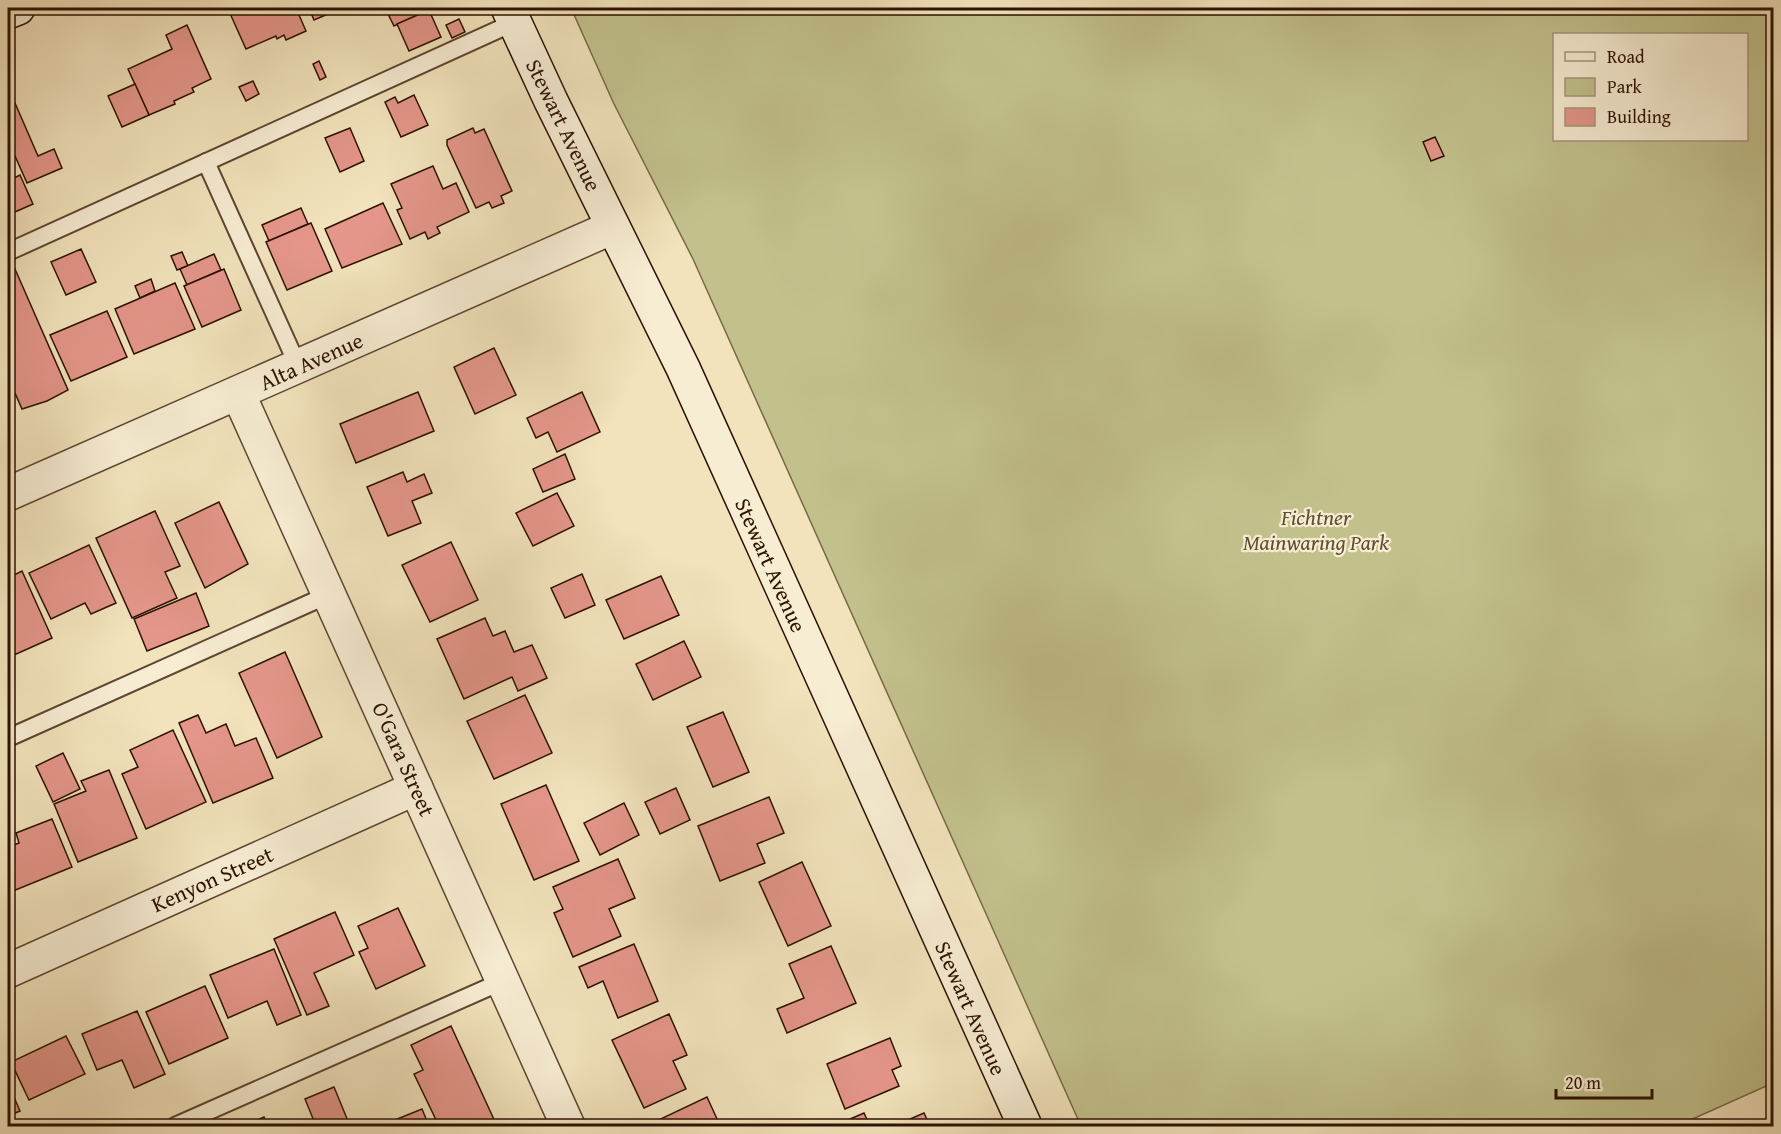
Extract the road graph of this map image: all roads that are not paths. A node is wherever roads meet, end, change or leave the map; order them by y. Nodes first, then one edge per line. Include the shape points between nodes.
1 (18, 8) edge
2 (8, 12) edge
3 (512, 15) edge
4 (206, 162) junction
5 (613, 227) junction
6 (8, 252) edge
7 (298, 366) junction
8 (238, 393) junction
9 (8, 494) edge
10 (330, 594) junction
11 (8, 738) edge
12 (416, 788) junction
13 (8, 971) edge
14 (503, 981) junction
15 (175, 1126) edge
16 (568, 1126) edge
17 (1025, 1126) edge

1 - 2 street
3 - 4 lane
3 - 5 street, Stewart Avenue
4 - 6 lane
4 - 7 lane
5 - 7 street, Alta Avenue
5 - 17 street, Stewart Avenue via 688,379
7 - 8 street, Alta Avenue
8 - 9 street, Alta Avenue
8 - 10 street, O'Gara Street
10 - 11 lane
10 - 12 street, O'Gara Street
12 - 13 street, Kenyon Street
12 - 14 street, O'Gara Street
14 - 15 lane
14 - 16 street, O'Gara Street

